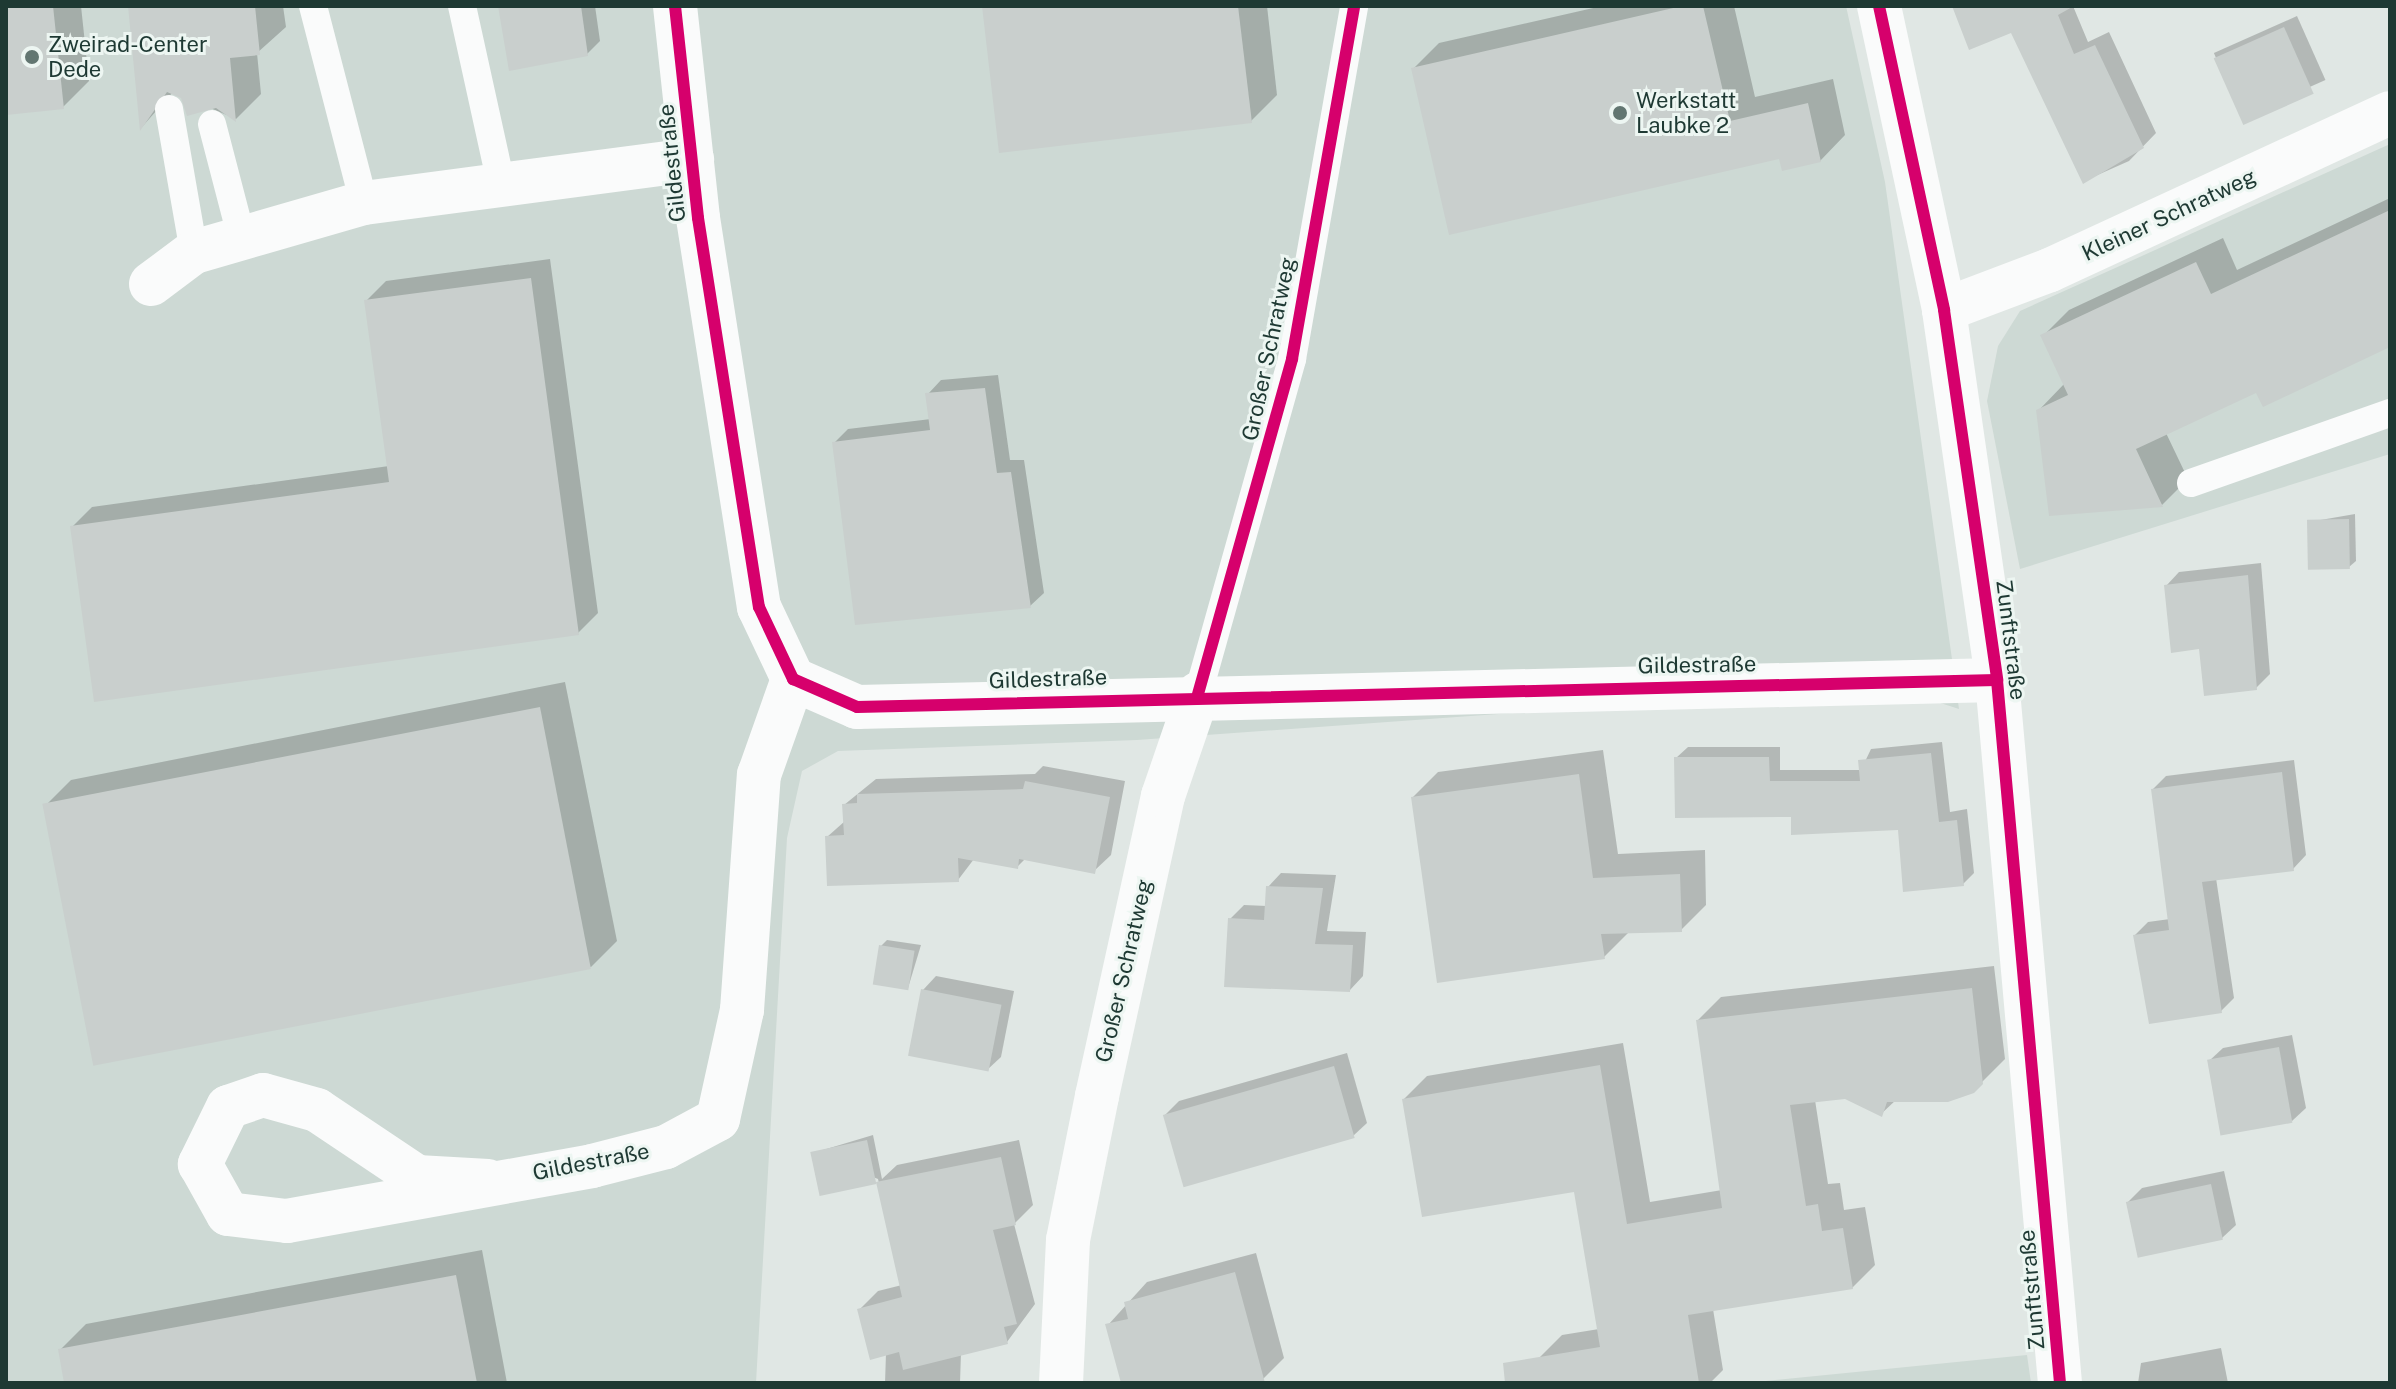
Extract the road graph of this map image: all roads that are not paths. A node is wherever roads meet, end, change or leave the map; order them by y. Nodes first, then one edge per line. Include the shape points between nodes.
1 (313, 6) edge
2 (462, 6) edge
3 (675, 6) edge
4 (1354, 6) edge
5 (1879, 6) edge
6 (169, 109) dead end
7 (2390, 113) edge
8 (212, 124) dead end
9 (692, 160) junction
10 (502, 188) junction
11 (364, 203) junction
12 (241, 235) junction
13 (194, 252) junction
14 (151, 284) dead end
15 (1944, 310) junction
16 (2390, 413) edge
17 (2191, 483) dead end
18 (793, 679) junction
19 (1997, 680) junction
20 (1198, 694) junction
21 (488, 1181) junction
22 (1061, 1383) edge
23 (2060, 1383) edge

1 - 11 lane
2 - 10 lane
3 - 9 street, Gildestraße
4 - 20 lane, Großer Schratweg via 1292,359
5 - 15 street, Zunftstraße
6 - 13 lane
7 - 15 street, Kleiner Schratweg via 2050,270
8 - 12 lane
9 - 10 street, Gildestraße
9 - 18 street, Gildestraße via 759,607
10 - 11 street, Gildestraße
11 - 12 street, Gildestraße
12 - 13 street, Gildestraße
13 - 14 street, Gildestraße
15 - 19 street, Zunftstraße
16 - 17 lane
18 - 20 street, Gildestraße via 857,707
18 - 21 street, Gildestraße via 759,775 742,1010 718,1119 666,1147
19 - 20 street, Gildestraße
19 - 23 street, Zunftstraße
20 - 22 street, Großer Schratweg via 1163,796 1068,1240
21 - 21 street, Gildestraße via 287,1221 228,1214 200,1164 228,1107 263,1095 317,1110 417,1177

